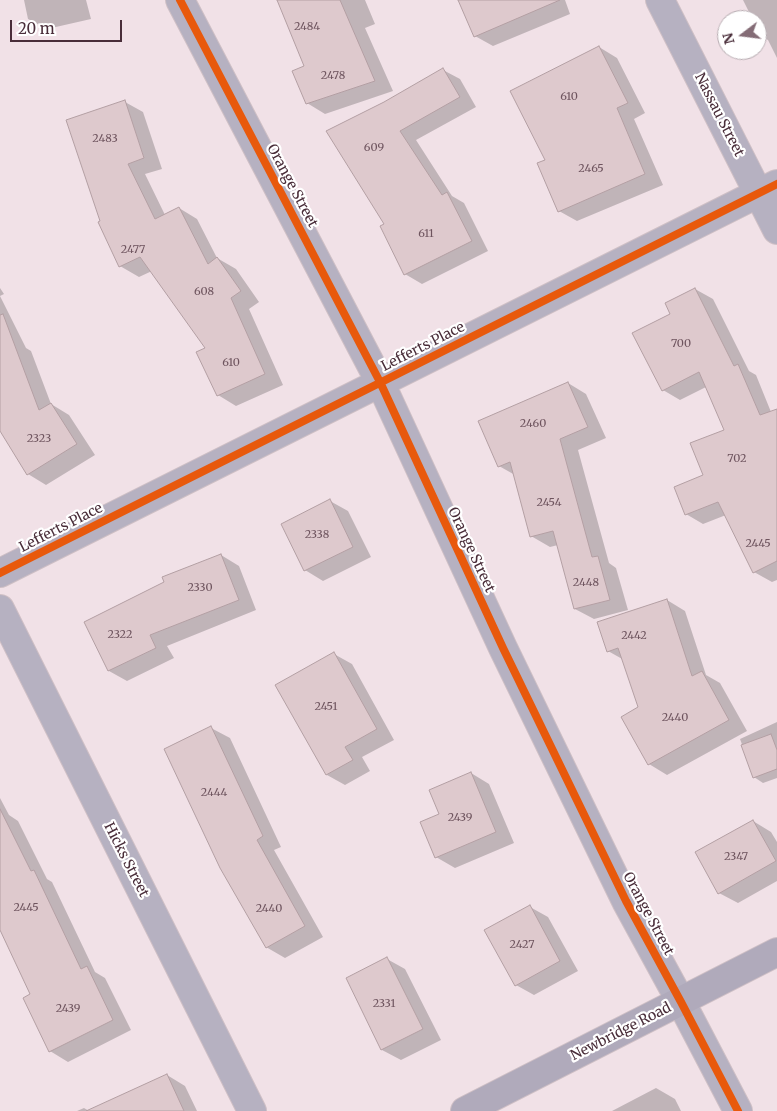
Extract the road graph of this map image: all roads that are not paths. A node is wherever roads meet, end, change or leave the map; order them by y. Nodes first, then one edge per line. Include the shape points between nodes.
1 (180, 0) edge
2 (660, 0) edge
3 (768, 189) edge
4 (777, 230) edge
5 (380, 382) junction
6 (0, 573) edge
7 (0, 610) edge
8 (777, 952) edge
9 (681, 1002) junction
10 (252, 1111) edge
11 (465, 1111) edge
12 (738, 1111) edge

1 - 5 street, Orange Street
2 - 3 street, Nassau Street
3 - 4 street, Nassau Street
3 - 5 street, Lefferts Place
5 - 6 street, Lefferts Place
5 - 9 street, Orange Street via 507,657 626,901
7 - 10 street, Hicks Street
8 - 9 main road, Newbridge Road
9 - 11 main road, Newbridge Road
9 - 12 street, Orange Street

